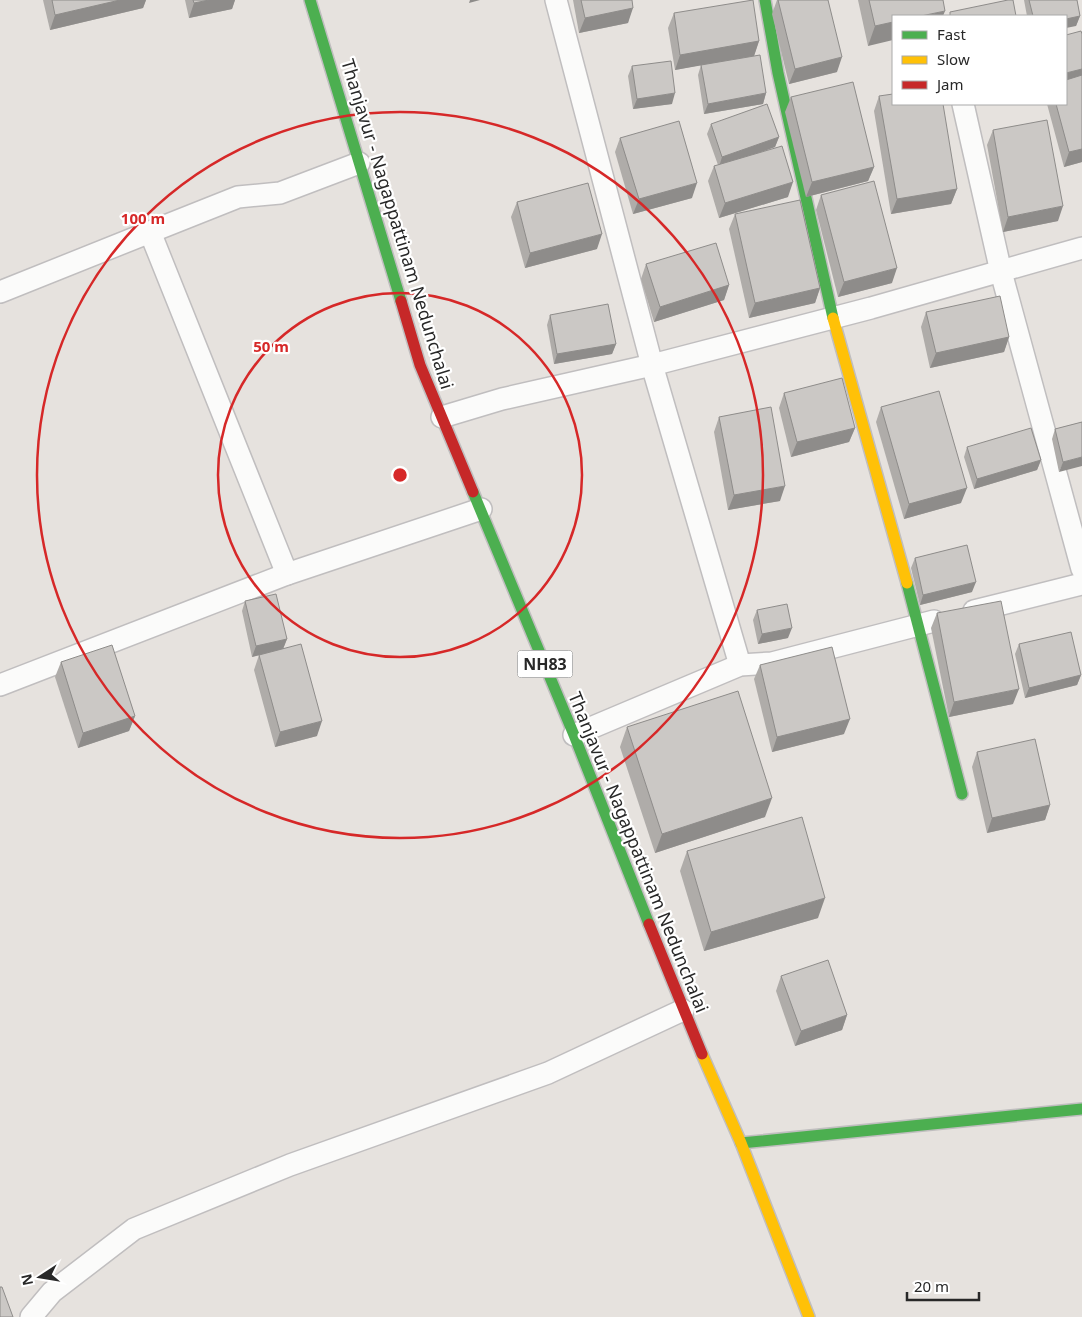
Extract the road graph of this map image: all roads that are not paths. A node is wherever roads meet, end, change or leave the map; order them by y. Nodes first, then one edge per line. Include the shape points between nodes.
1 (310, 0) edge
2 (556, 0) edge
3 (765, 0) edge
4 (963, 105) edge
5 (359, 163) junction
6 (150, 232) junction
7 (1082, 248) edge
8 (1000, 272) junction
9 (0, 292) edge
10 (833, 317) junction
11 (652, 365) junction
12 (442, 417) junction
13 (481, 509) junction
14 (1082, 569) edge
15 (287, 574) junction
16 (1082, 584) edge
17 (920, 625) junction
18 (740, 665) junction
19 (0, 685) edge
20 (574, 735) junction
21 (962, 794) dead end
22 (683, 1010) junction
23 (1082, 1109) edge
24 (741, 1143) junction
25 (31, 1317) edge
26 (809, 1317) edge

1 - 5 main road, Thanjavur - Nagappattinam Nedunchalai / NH83
2 - 11 street
3 - 10 main road via 778,74
4 - 8 street
5 - 6 street via 280,193 238,197
5 - 12 main road, Thanjavur - Nagappattinam Nedunchalai / NH83 via 420,365
6 - 9 street
6 - 15 street
7 - 8 street
8 - 10 street
8 - 14 street
10 - 11 street
10 - 17 main road
11 - 12 street via 502,399
11 - 18 street
12 - 13 main road, Thanjavur - Nagappattinam Nedunchalai / NH83
13 - 15 street
13 - 20 main road, Thanjavur - Nagappattinam Nedunchalai / NH83
15 - 19 street
16 - 17 street
17 - 18 street via 772,663
17 - 21 main road
18 - 20 street
20 - 22 main road, Thanjavur - Nagappattinam Nedunchalai / NH83
22 - 24 main road, Thanjavur - Nagappattinam Nedunchalai / NH83
22 - 25 street via 548,1073 290,1165 134,1228 52,1292
23 - 24 main road
24 - 26 main road, Thanjavur - Nagappattinam Nedunchalai / NH83

